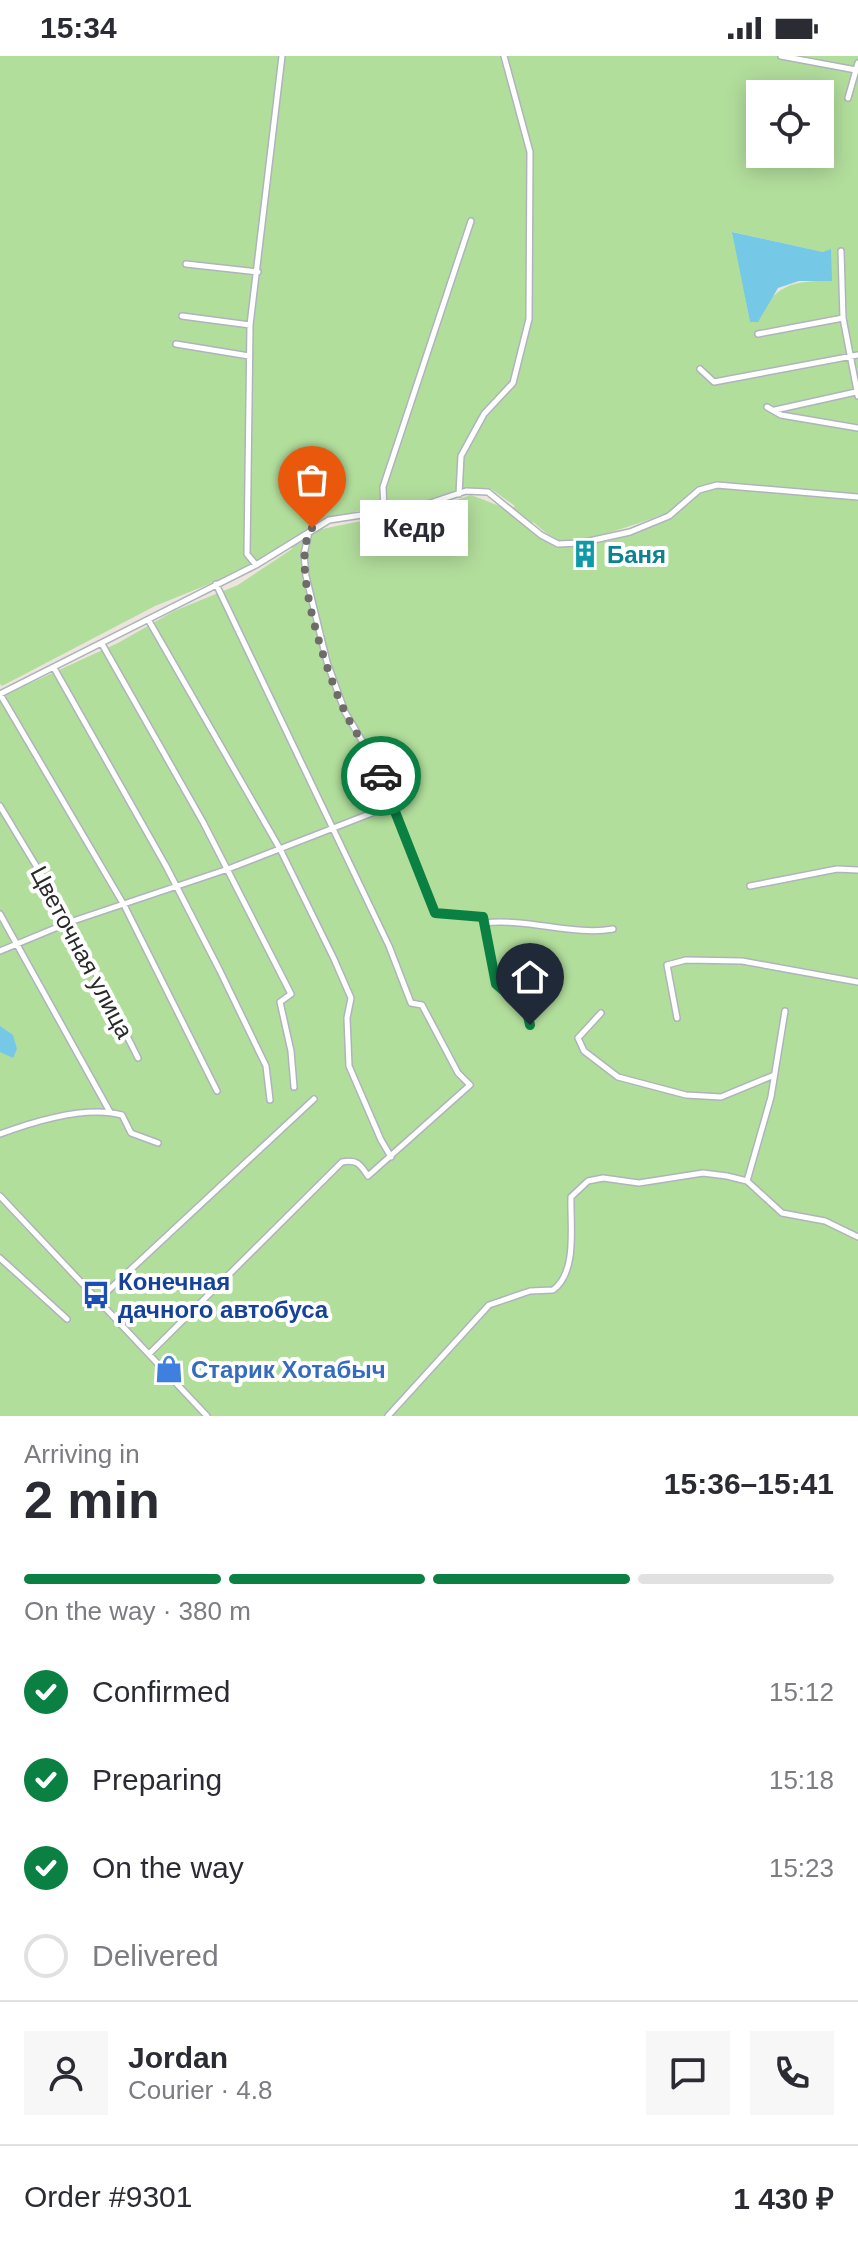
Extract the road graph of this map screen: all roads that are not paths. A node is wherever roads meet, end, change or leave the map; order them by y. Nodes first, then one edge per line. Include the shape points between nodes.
1 (282, 56) edge
2 (504, 56) edge
3 (781, 56) edge
4 (857, 67) edge
5 (848, 98) dead end
6 (471, 221) dead end
7 (841, 251) dead end
8 (186, 264) dead end
9 (258, 272) junction
10 (182, 316) dead end
11 (843, 318) junction
12 (250, 325) junction
13 (758, 334) dead end
14 (176, 344) dead end
15 (850, 355) junction
16 (858, 355) edge
17 (249, 356) junction
18 (700, 369) dead end
19 (857, 394) edge
20 (767, 407) dead end
21 (774, 411) junction
22 (858, 428) edge
23 (459, 494) junction
24 (858, 497) edge
25 (384, 510) junction
26 (309, 531) junction
27 (256, 565) junction
28 (216, 584) junction
29 (149, 621) junction
30 (102, 644) junction
31 (54, 668) junction
32 (0, 694) edge
33 (0, 806) edge
34 (390, 806) junction
35 (333, 828) junction
36 (280, 849) junction
37 (228, 869) junction
38 (858, 870) edge
39 (750, 886) dead end
40 (174, 887) junction
41 (124, 905) junction
42 (0, 914) edge
43 (70, 922) junction
44 (484, 923) junction
45 (613, 929) dead end
46 (17, 945) junction
47 (0, 951) edge
48 (858, 982) edge
49 (785, 1011) dead end
50 (601, 1013) dead end
51 (677, 1018) dead end
52 (530, 1025) dead end
53 (138, 1058) dead end
54 (772, 1076) junction
55 (294, 1087) dead end
56 (217, 1091) dead end
57 (314, 1099) dead end
58 (270, 1100) dead end
59 (110, 1112) junction
60 (0, 1134) edge
61 (158, 1143) dead end
62 (391, 1157) junction
63 (747, 1181) junction
64 (0, 1196) edge
65 (858, 1237) edge
66 (0, 1258) edge
67 (99, 1299) junction
68 (67, 1319) dead end
69 (149, 1354) junction
70 (207, 1416) edge
71 (388, 1416) edge

1 - 9 street
2 - 23 street via 530,152 529,319 513,383 484,414 461,456
3 - 4 street
4 - 5 street
6 - 25 street via 383,487
7 - 11 street
8 - 9 street
9 - 12 street
10 - 12 street
11 - 13 street
11 - 15 street
12 - 17 street
14 - 17 street
15 - 16 street
15 - 18 street via 714,382
15 - 19 street
17 - 27 street via 247,554
19 - 21 street
20 - 21 street
21 - 22 street
23 - 24 street via 488,492 558,544 630,532 669,516 699,490 717,485
23 - 25 street
25 - 26 street via 329,520
26 - 27 street
26 - 34 street via 306,576 320,640 345,712 377,766
27 - 28 street
28 - 29 street
28 - 35 street
29 - 30 street
29 - 36 street
30 - 31 street
30 - 37 street
31 - 32 street
31 - 40 street
32 - 41 street
33 - 43 street, Цветочная улица
34 - 35 street
34 - 44 street via 435,913 483,917
35 - 36 street
35 - 62 street via 411,1003 422,1005 458,1073 470,1085
36 - 37 street
36 - 62 street via 351,998 349,1066
37 - 40 street
37 - 55 street via 291,994 280,1002
38 - 39 street via 837,869
40 - 41 street
40 - 58 street via 266,1066
41 - 43 street
41 - 56 street
42 - 46 street
43 - 46 street
43 - 53 street, Цветочная улица
44 - 45 street via 551,924 594,933
44 - 52 street via 496,984 527,1011
46 - 47 street
46 - 59 street
48 - 51 street via 742,961 686,960 667,965
49 - 54 street
50 - 54 street via 578,1038 584,1051 618,1077 711,1098
54 - 63 street
57 - 67 street
59 - 60 street
59 - 61 street via 122,1115 131,1133
62 - 69 street via 368,1176 360,1163 342,1162
63 - 65 street via 782,1213 825,1221
63 - 71 street via 703,1173 639,1183 603,1178 576,1189 571,1197 568,1270 558,1286 489,1305
64 - 67 street
66 - 68 street
67 - 69 street
69 - 70 street

